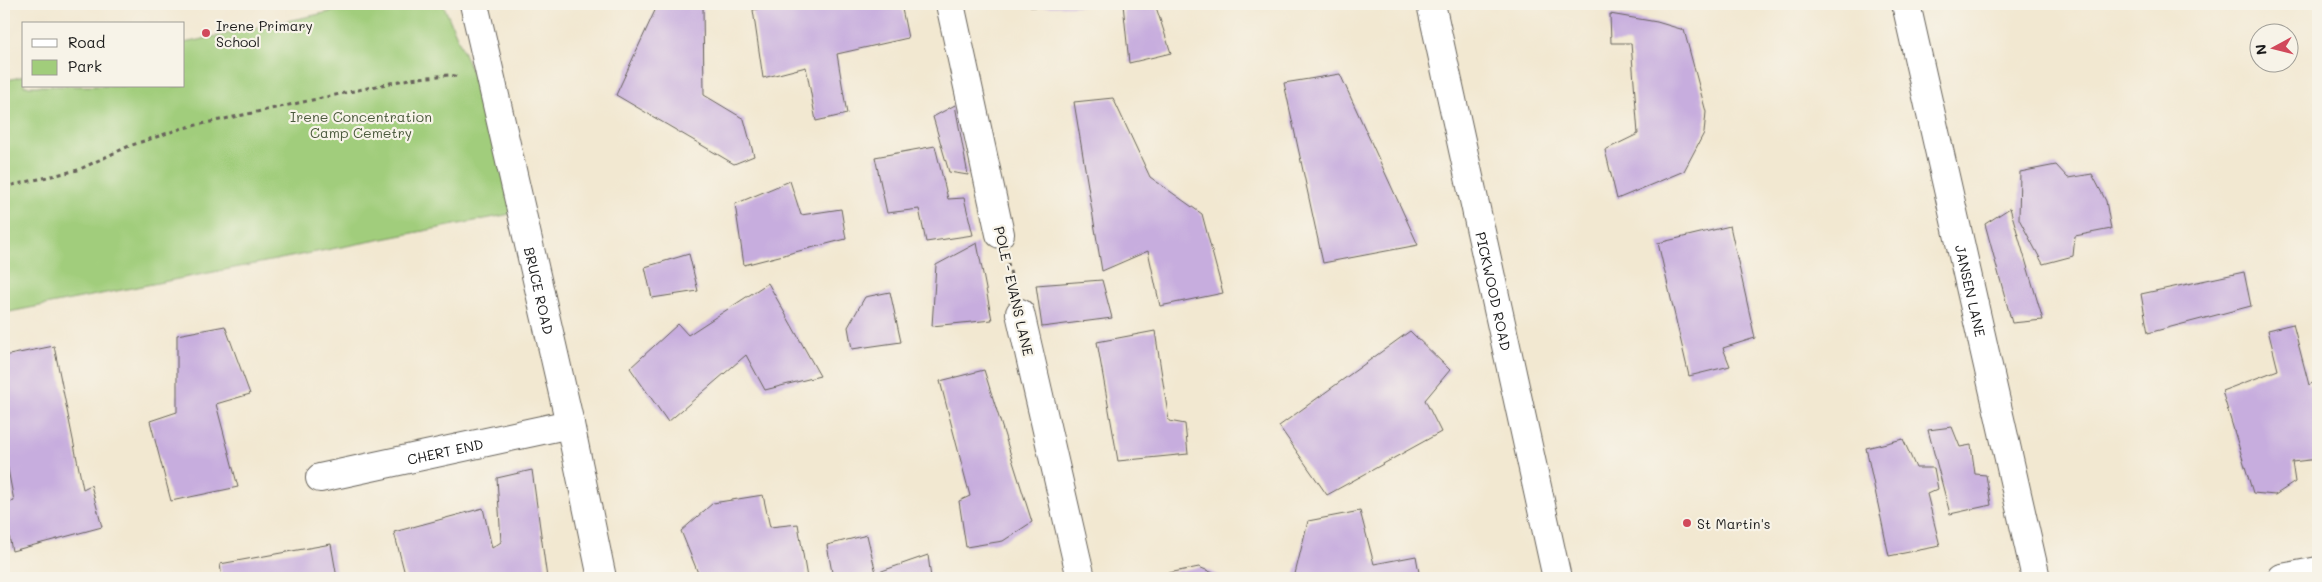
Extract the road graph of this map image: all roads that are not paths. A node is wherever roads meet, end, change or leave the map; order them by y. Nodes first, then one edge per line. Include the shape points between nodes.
1 (474, 4) edge
2 (950, 4) edge
3 (1431, 4) edge
4 (1906, 4) edge
5 (1000, 234) road end
6 (1020, 313) road end
7 (570, 424) junction
8 (320, 478) dead end
9 (2318, 570) edge
10 (602, 578) edge
11 (1081, 578) edge
12 (1557, 578) edge
13 (2036, 578) edge
14 (2282, 578) edge

1 - 7 street, BRUCE ROAD
2 - 5 street, POLE - EVANS LANE
3 - 12 street, PICKWOOD ROAD
4 - 13 street, JANSEN LANE
6 - 11 street, POLE - EVANS LANE
7 - 8 street, CHERT END
7 - 10 street, BRUCE ROAD
9 - 14 street

